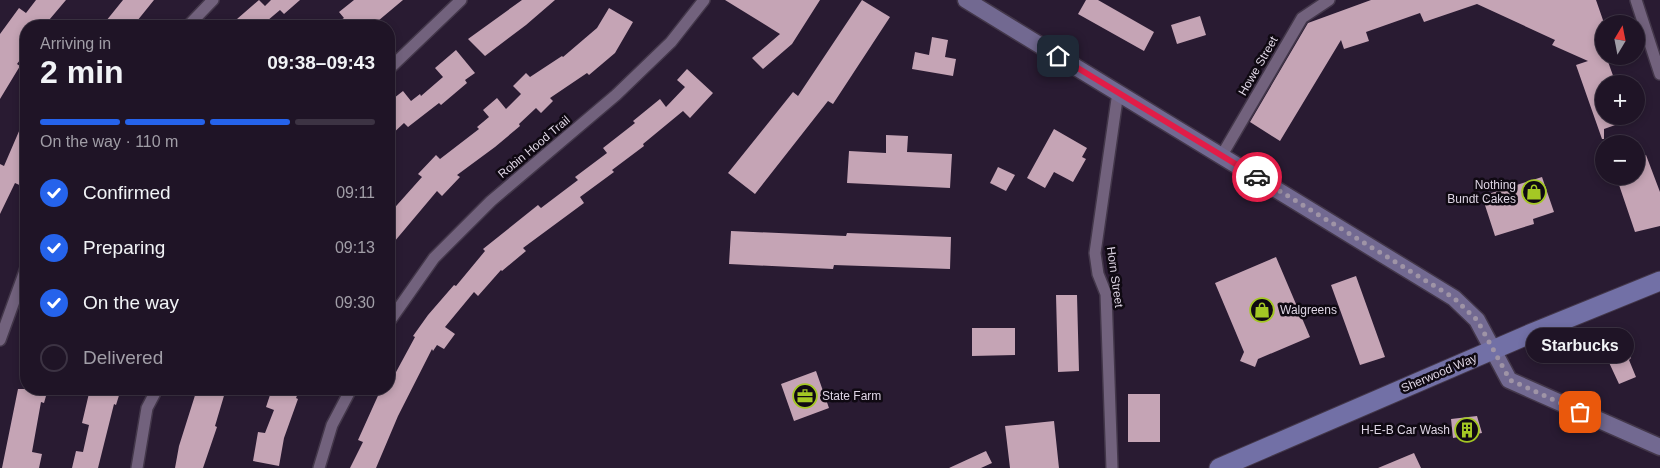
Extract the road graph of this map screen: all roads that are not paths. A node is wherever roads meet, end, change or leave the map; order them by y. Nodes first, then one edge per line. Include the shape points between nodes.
1 (214, 0) edge
2 (462, 0) edge
3 (704, 0) edge
4 (968, 0) edge
5 (1329, 0) edge
6 (1636, 0) edge
7 (194, 20) edge
8 (395, 63) edge
9 (1660, 74) edge
10 (1118, 92) junction
11 (1222, 155) junction
12 (1660, 281) edge
13 (20, 285) edge
14 (395, 314) edge
15 (0, 340) edge
16 (1492, 351) junction
17 (154, 395) edge
18 (348, 395) edge
19 (1660, 447) edge
20 (137, 468) edge
21 (319, 468) edge
22 (1112, 468) edge
23 (1219, 468) edge

1 - 7 street
2 - 8 street
3 - 14 street, Robin Hood Trail via 671,42 616,95 490,201 440,252
4 - 10 main road
5 - 11 street, Howe Street via 1302,18
6 - 9 street
10 - 11 main road
10 - 22 street, Horn Street via 1095,253 1098,274 1106,294
11 - 16 main road via 1454,298 1477,320
12 - 16 main road, Sherwood Way
13 - 15 street
16 - 19 main road via 1510,380
16 - 23 main road, Sherwood Way
17 - 20 street via 147,408
18 - 21 street via 332,426

